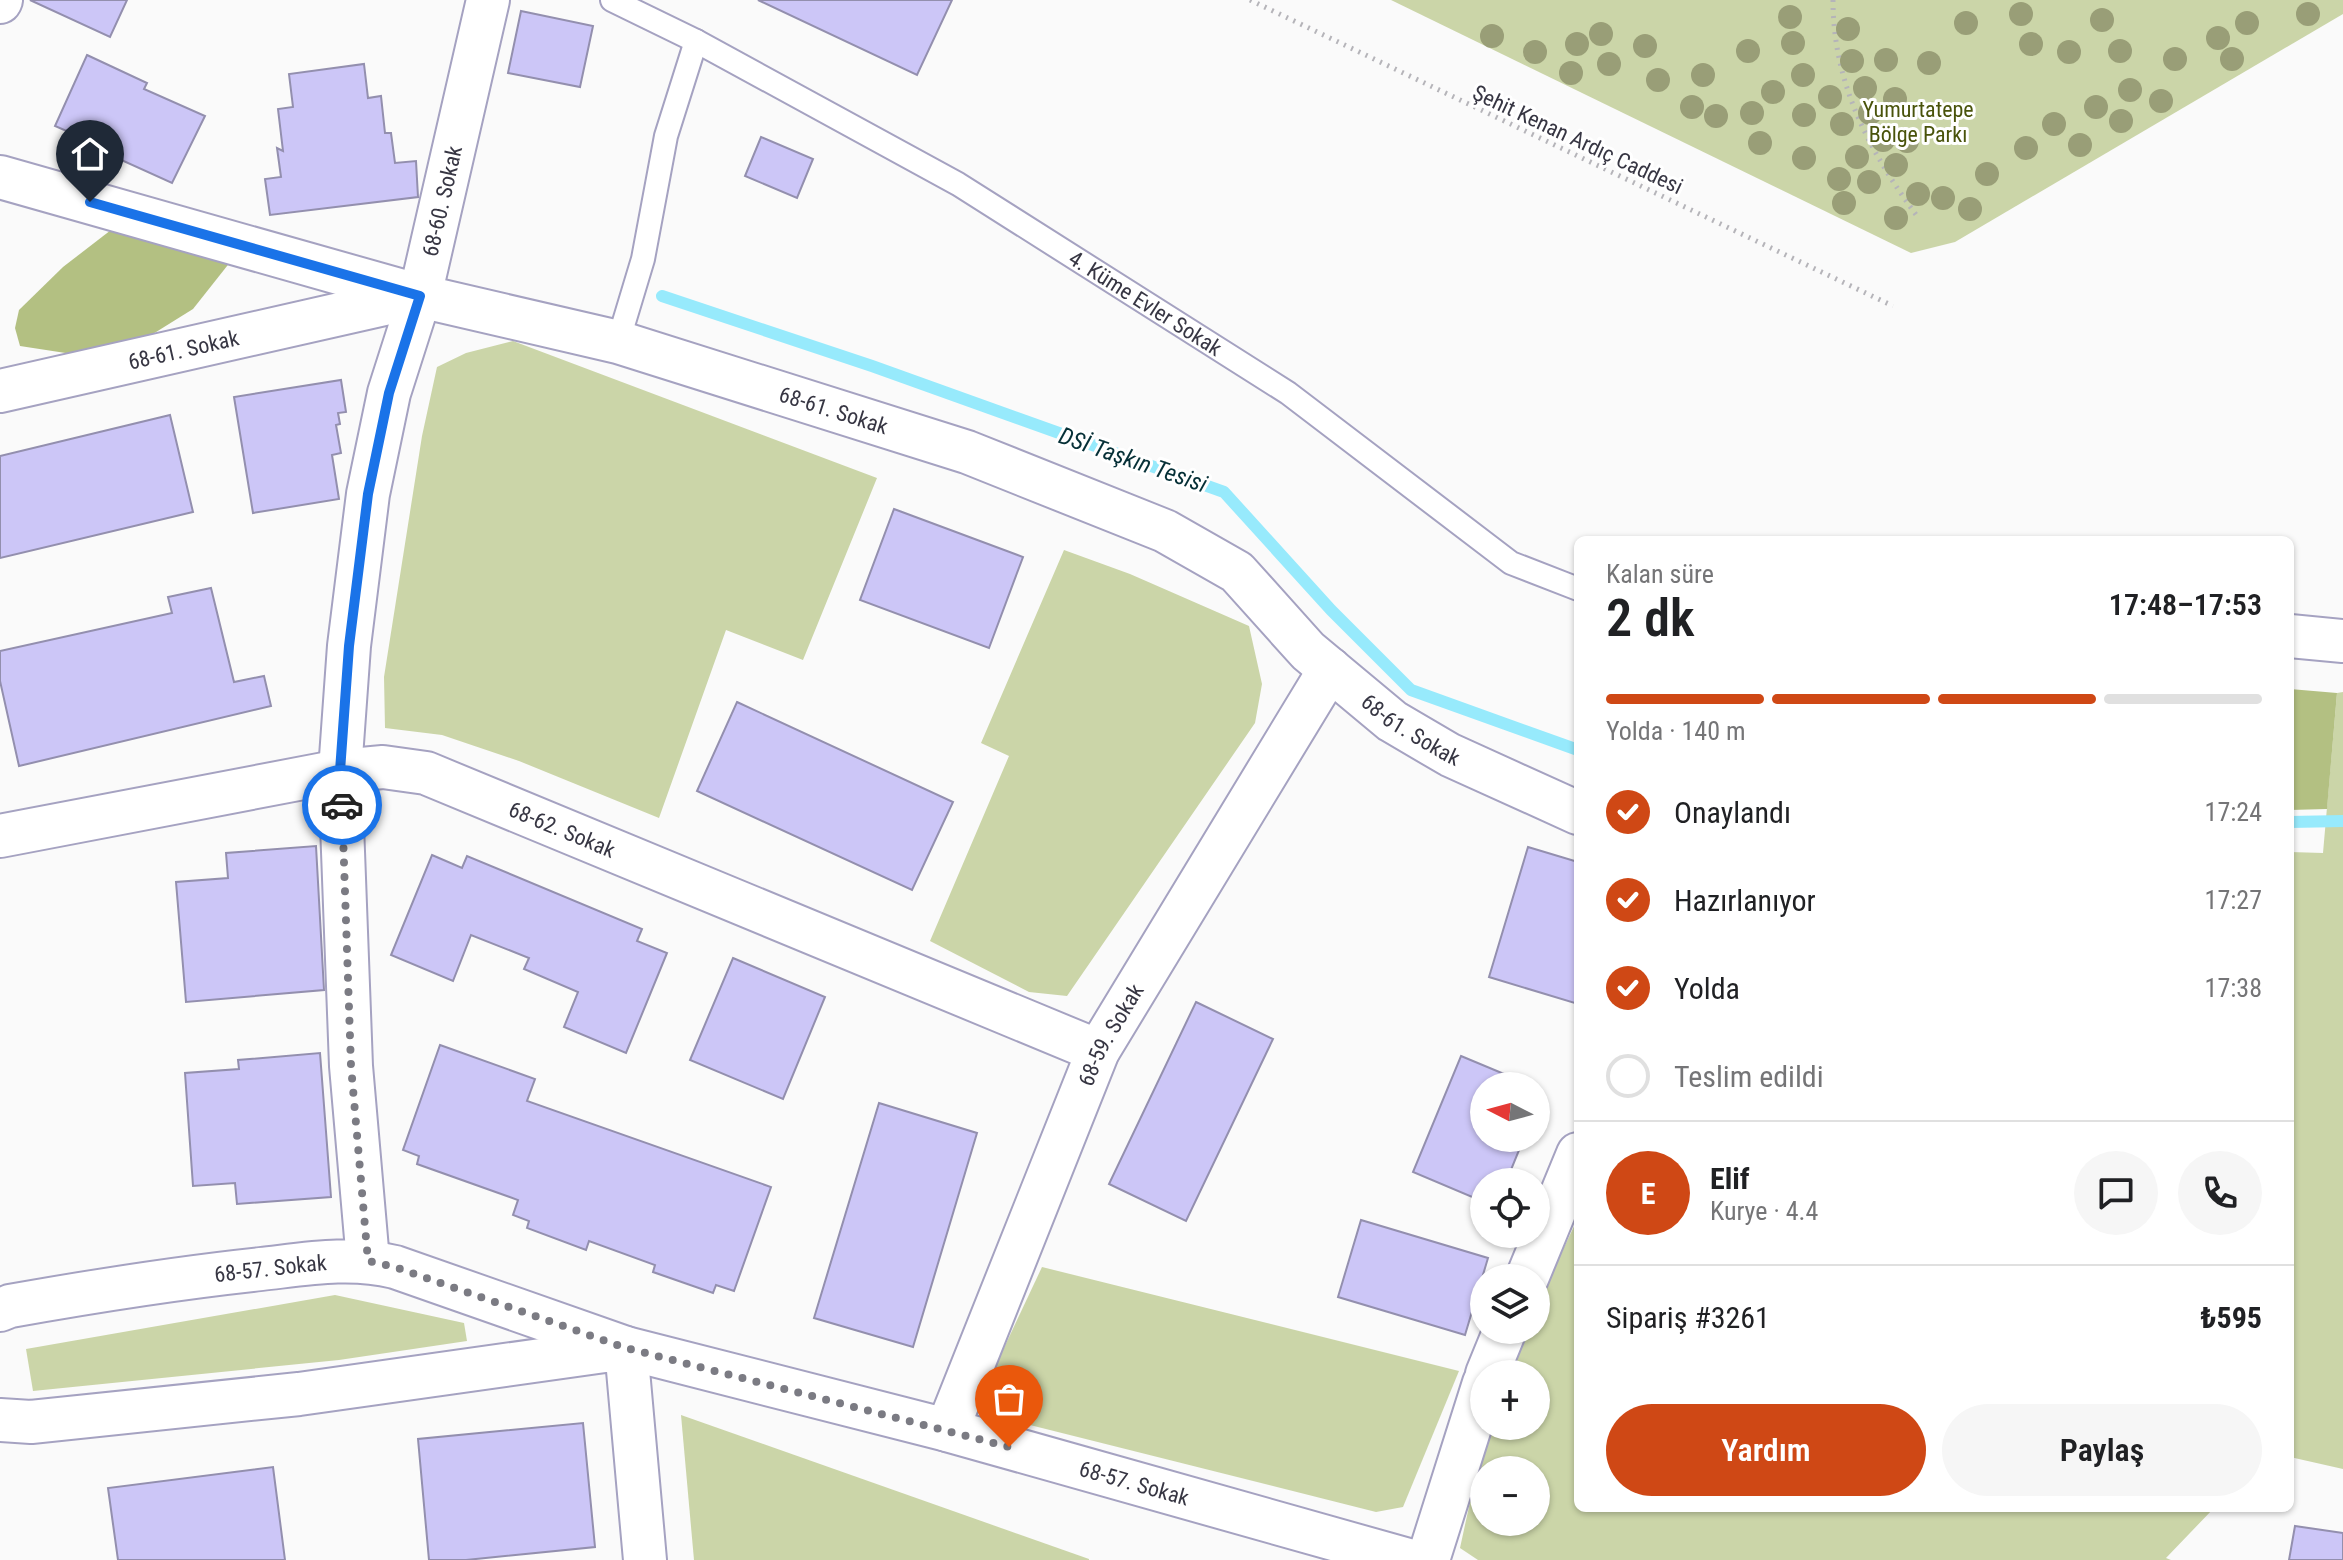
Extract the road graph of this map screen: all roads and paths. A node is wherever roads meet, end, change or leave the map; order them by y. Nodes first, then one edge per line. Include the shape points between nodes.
1 (488, 0) edge
2 (612, 0) edge
3 (1250, 0) edge
4 (1833, 0) edge
5 (696, 41) junction
6 (0, 177) edge
7 (1917, 216) dead end
8 (420, 296) junction
9 (1893, 306) dead end
10 (618, 342) junction
11 (0, 391) edge
12 (1574, 587) edge
13 (2294, 636) edge
14 (2343, 641) edge
15 (1330, 669) junction
16 (340, 771) junction
17 (1574, 811) edge
18 (0, 836) edge
19 (1098, 1051) junction
20 (1574, 1164) edge
21 (368, 1261) junction
22 (1533, 1264) edge
23 (0, 1310) edge
24 (626, 1348) junction
25 (0, 1420) edge
26 (1470, 1427) edge
27 (947, 1430) junction
28 (645, 1560) edge
29 (1408, 1560) edge
30 (1428, 1560) edge

1 - 8 street, 68-60. Sokak
2 - 5 lane, 4. Küme Evler Sokak
3 - 9 path, Şehit Kenan Ardıç Caddesi
4 - 7 path via 1838,60 1850,97 1871,148
5 - 10 lane via 666,136 643,259
5 - 12 lane, 4. Küme Evler Sokak via 958,184 1288,393 1511,563
6 - 8 street
8 - 10 street, 68-61. Sokak
8 - 11 street, 68-61. Sokak
8 - 16 street, 68-60. Sokak via 389,393 368,494
10 - 15 street, 68-61. Sokak via 967,452 1165,531 1237,572
13 - 14 street
15 - 17 street, 68-61. Sokak via 1392,721 1450,755
15 - 19 street, 68-59. Sokak
16 - 18 street, 68-62. Sokak
16 - 19 street, 68-62. Sokak via 383,767 426,773
16 - 21 street, 68-60. Sokak via 351,1066
19 - 27 street, 68-59. Sokak
20 - 22 street
21 - 23 street, 68-57. Sokak via 171,1278
21 - 24 street, 68-57. Sokak
24 - 25 street, 68-57. Sokak via 299,1394 31,1422
24 - 27 street, 68-57. Sokak
24 - 28 street
26 - 30 street
27 - 29 street, 68-57. Sokak

